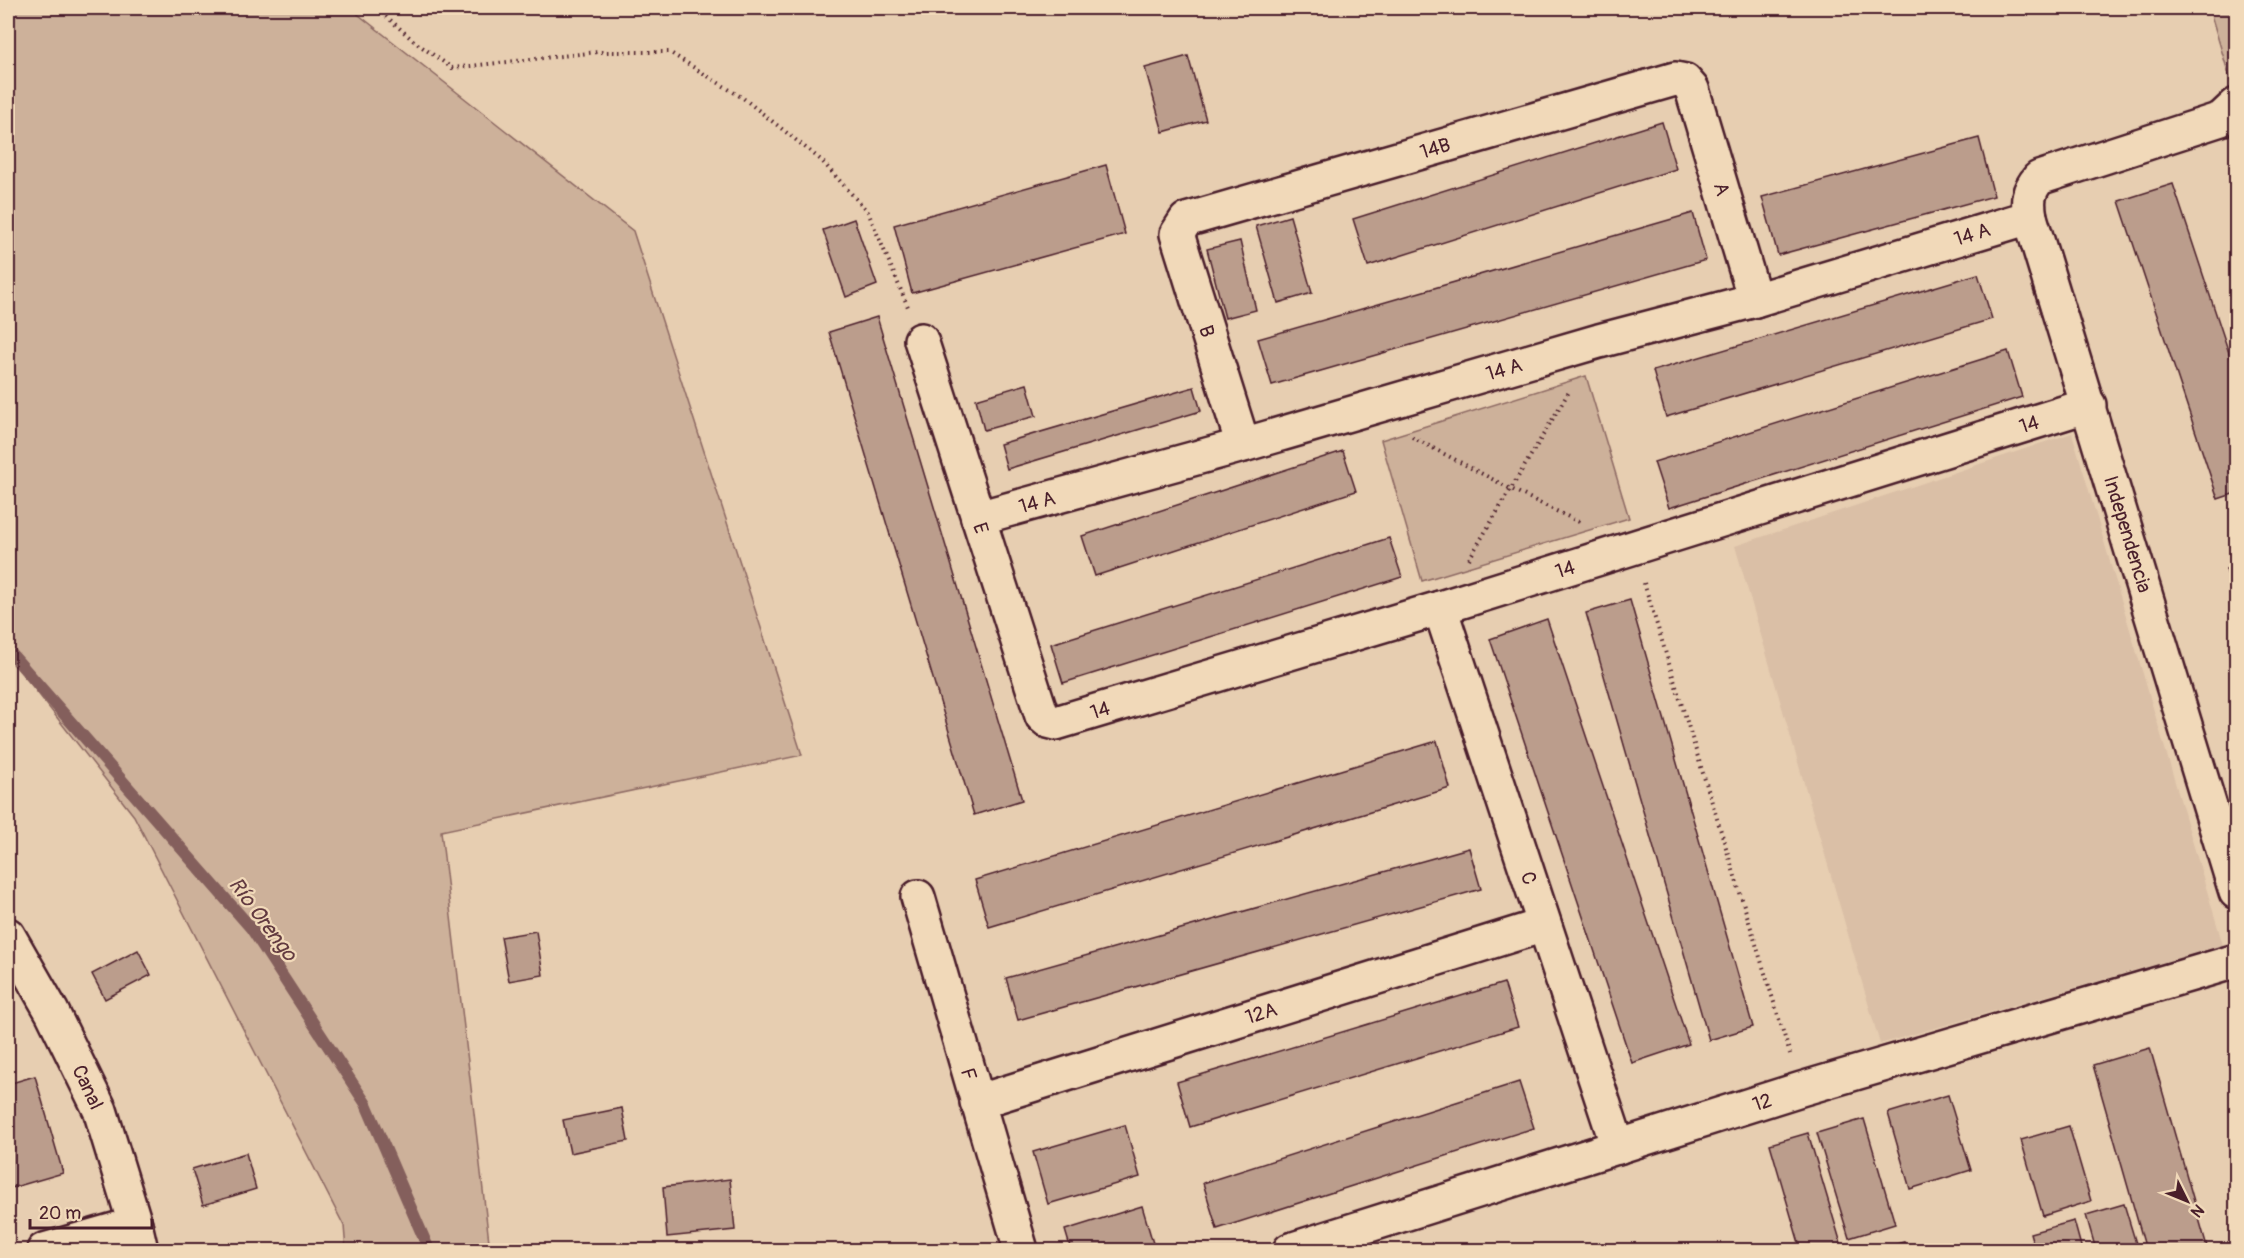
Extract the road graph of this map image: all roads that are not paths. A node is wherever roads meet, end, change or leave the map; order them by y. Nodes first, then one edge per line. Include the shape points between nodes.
1 (1684, 81) joint
2 (2236, 105) edge
3 (2030, 217) junction
4 (1186, 220) joint
5 (1755, 300) junction
6 (921, 340) road end
7 (2089, 405) junction
8 (1243, 445) junction
9 (978, 518) junction
10 (1440, 608) junction
11 (1042, 716) joint
12 (2236, 892) edge
13 (918, 897) dead end
14 (1544, 924) junction
15 (8, 934) edge
16 (2236, 961) edge
17 (977, 1102) junction
18 (1618, 1147) junction
19 (138, 1237) edge
20 (44, 1251) edge
21 (1021, 1251) edge
22 (1290, 1251) edge

1 - 4 street, 14B via 1675,79
1 - 5 street, A via 1692,89
2 - 3 street, Independencia via 2221,119 2039,178 2027,201
3 - 5 street, 14 A
3 - 7 street, Independencia
4 - 8 street, B via 1177,234
5 - 8 street, 14 A via 1599,341
6 - 9 street, E
7 - 10 street, 14
7 - 12 street, Independencia
8 - 9 street, 14 A
9 - 11 street, E
10 - 11 street, 14 via 1056,723
10 - 14 street, C
13 - 17 street, F
14 - 17 street, 12A
14 - 18 street, C
15 - 19 street, Canal via 100,1110
16 - 18 street, 12
17 - 21 street, F
18 - 22 street, 12
19 - 20 street

